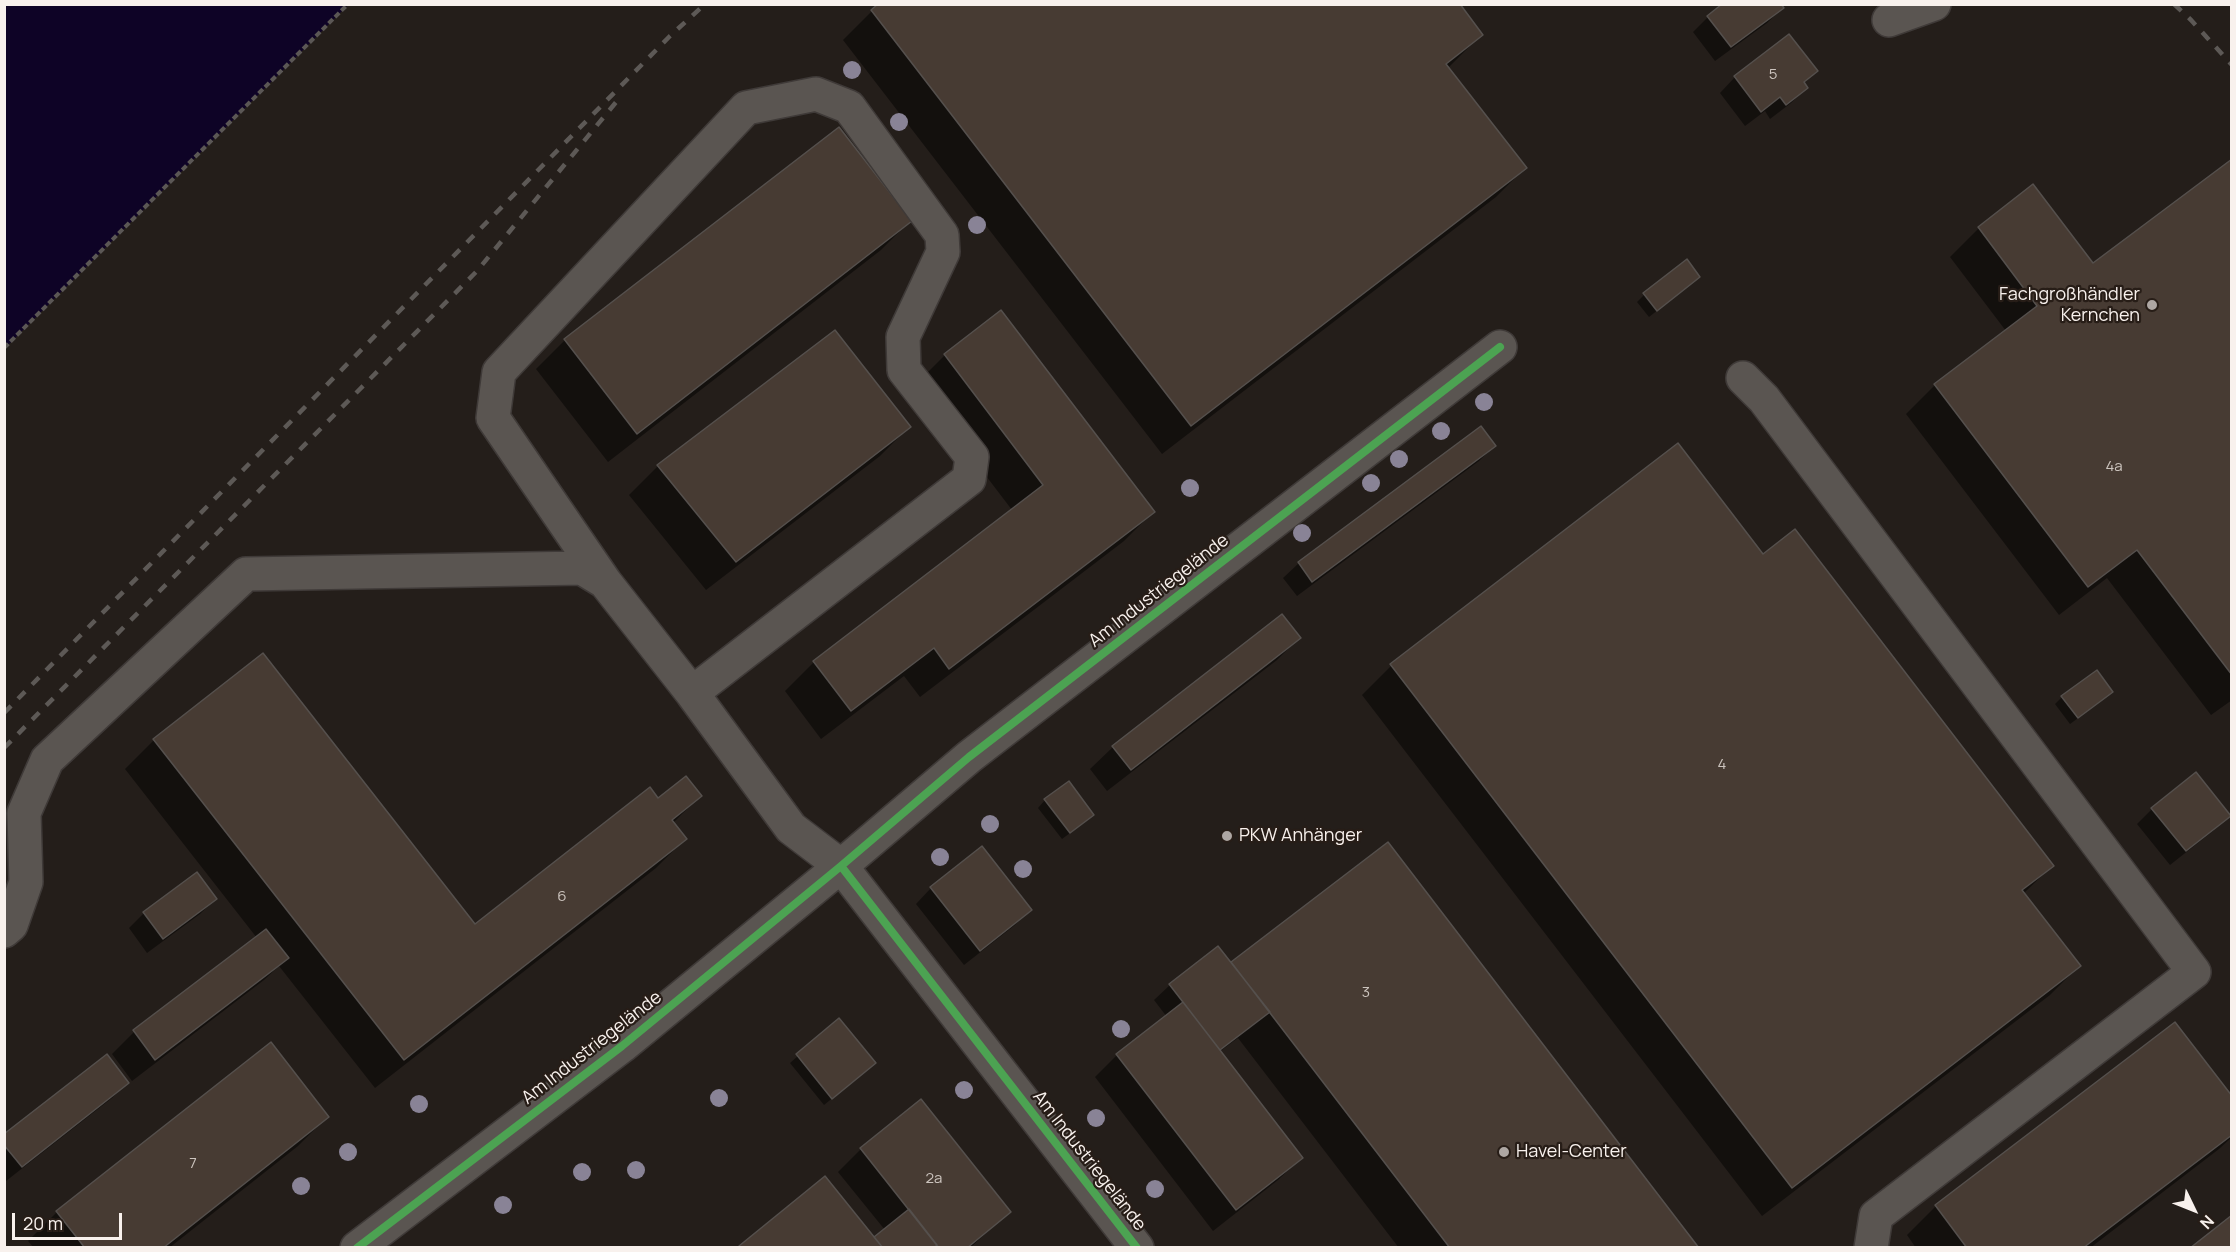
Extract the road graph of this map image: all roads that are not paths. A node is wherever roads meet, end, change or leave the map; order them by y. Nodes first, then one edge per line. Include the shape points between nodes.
1 (1934, 4) edge
2 (1889, 20) dead end
3 (1500, 347) dead end
4 (1743, 378) dead end
5 (605, 582) junction
6 (692, 693) junction
7 (841, 866) junction
8 (4, 931) edge
9 (365, 1245) edge
10 (1137, 1248) edge
11 (1871, 1248) edge

1 - 2 street
3 - 7 street, Am Industriegelände via 969,757
4 - 11 street via 1764,399 2194,972 1876,1216
5 - 6 street
5 - 6 street via 493,417 499,372 747,108 816,94 849,107 942,235 943,252 903,337 904,370 972,457 969,479
5 - 8 street via 582,568 246,574 47,760 24,813 26,882 11,925
6 - 7 street via 791,828
7 - 9 street, Am Industriegelände via 622,1046
7 - 10 street, Am Industriegelände

